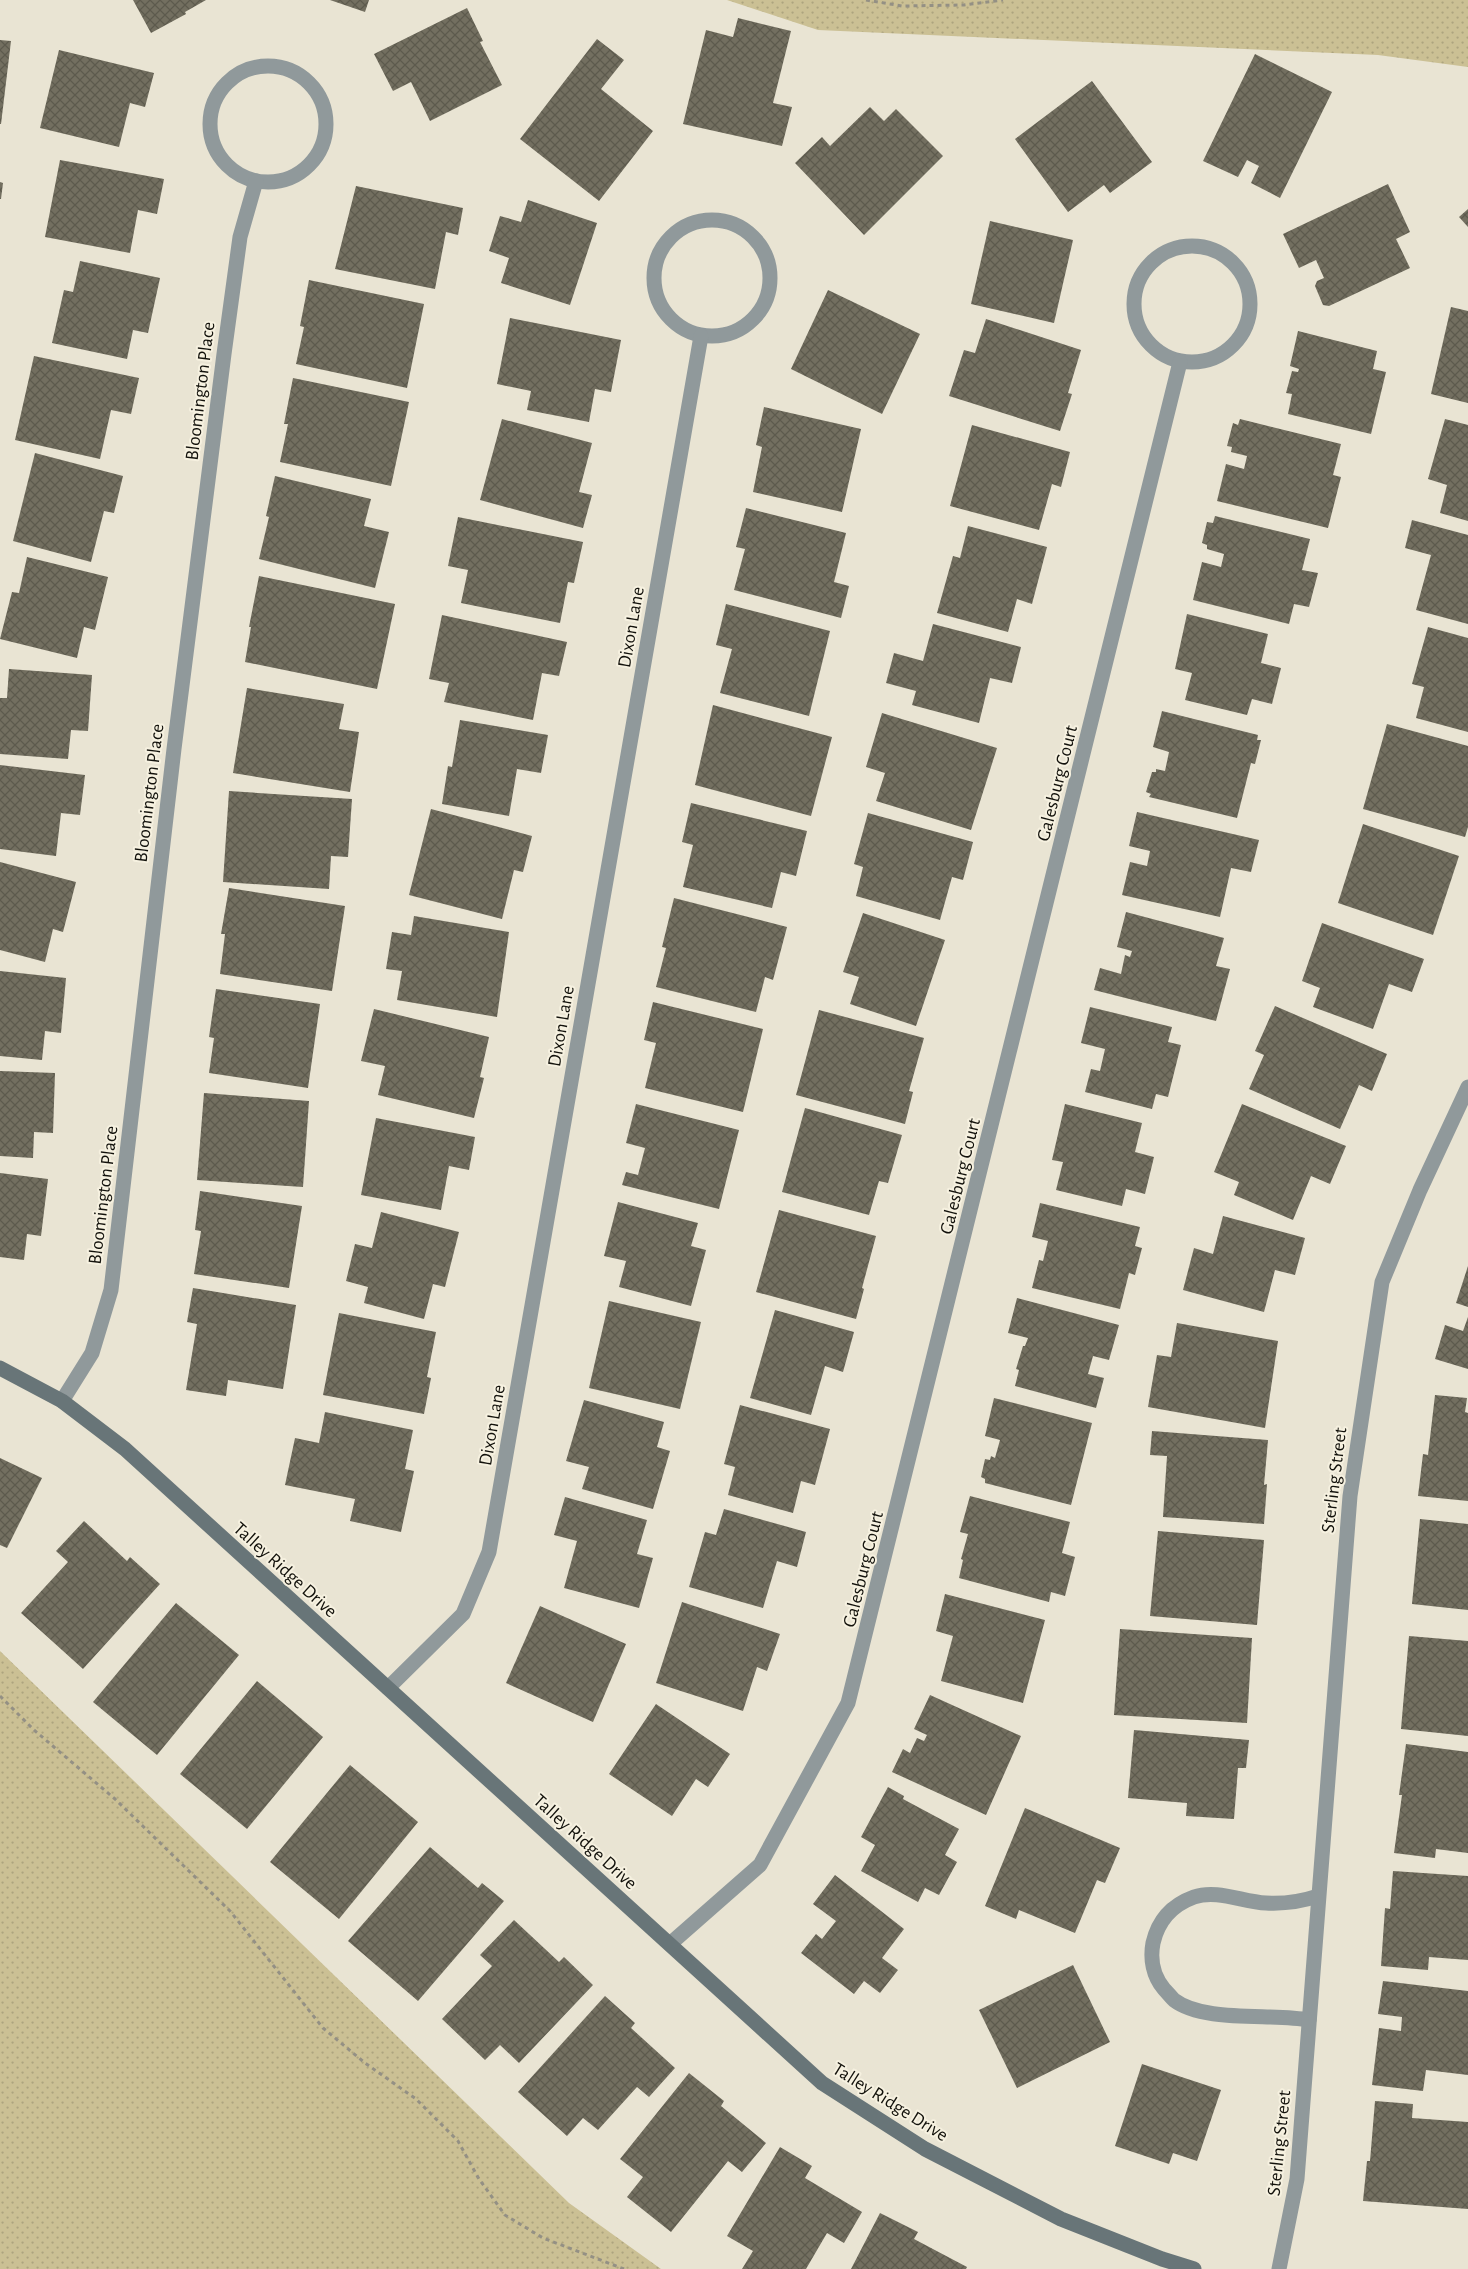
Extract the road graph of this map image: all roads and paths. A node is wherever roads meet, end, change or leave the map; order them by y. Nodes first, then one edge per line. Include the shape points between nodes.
1 (866, 0) edge
2 (1003, 0) edge
3 (256, 181) junction
4 (700, 336) junction
5 (1180, 362) junction
6 (1468, 1087) edge
7 (0, 1368) edge
8 (62, 1401) junction
9 (388, 1688) junction
10 (0, 1696) edge
11 (1318, 1896) junction
12 (670, 1944) junction
13 (1309, 2020) junction
14 (624, 2269) edge
15 (1194, 2269) edge
16 (1279, 2269) edge

1 - 2 path via 902,6 964,5
3 - 3 street via 237,174 222,160 212,142 210,115 213,102 224,84 240,72 260,65 280,66 297,72 312,84 322,100 326,136 308,167 292,178
3 - 8 street, Bloomington Place via 240,237 224,354 111,1290 92,1353
4 - 4 street via 682,328 666,314 657,296 655,270 658,256 669,239 685,226 704,220 724,220 742,227 756,238 766,254 771,272 770,290 764,307 752,322 719,337
4 - 9 street, Dixon Lane via 489,1552 463,1614
5 - 5 street via 1161,354 1146,341 1136,323 1133,303 1137,283 1148,265 1164,253 1184,246 1204,247 1221,253 1236,265 1246,280 1249,316 1243,333 1231,348 1216,358 1198,363
5 - 12 street, Galesburg Court via 848,1703 760,1865
6 - 11 street, Sterling Street via 1382,1282 1350,1496
7 - 8 street, Talley Ridge Drive
8 - 9 street, Talley Ridge Drive via 125,1449
9 - 12 street, Talley Ridge Drive
10 - 14 path via 115,1800 230,1911 323,2028 416,2099 458,2140 479,2179 505,2214 543,2238
11 - 13 street, Sterling Street
11 - 13 street via 1295,1903 1265,1903 1222,1896 1196,1896 1172,1908 1156,1929 1151,1955 1157,1980 1174,2000 1198,2011
12 - 15 street, Talley Ridge Drive via 822,2083 925,2149 1061,2218
13 - 16 street, Sterling Street via 1297,2179

